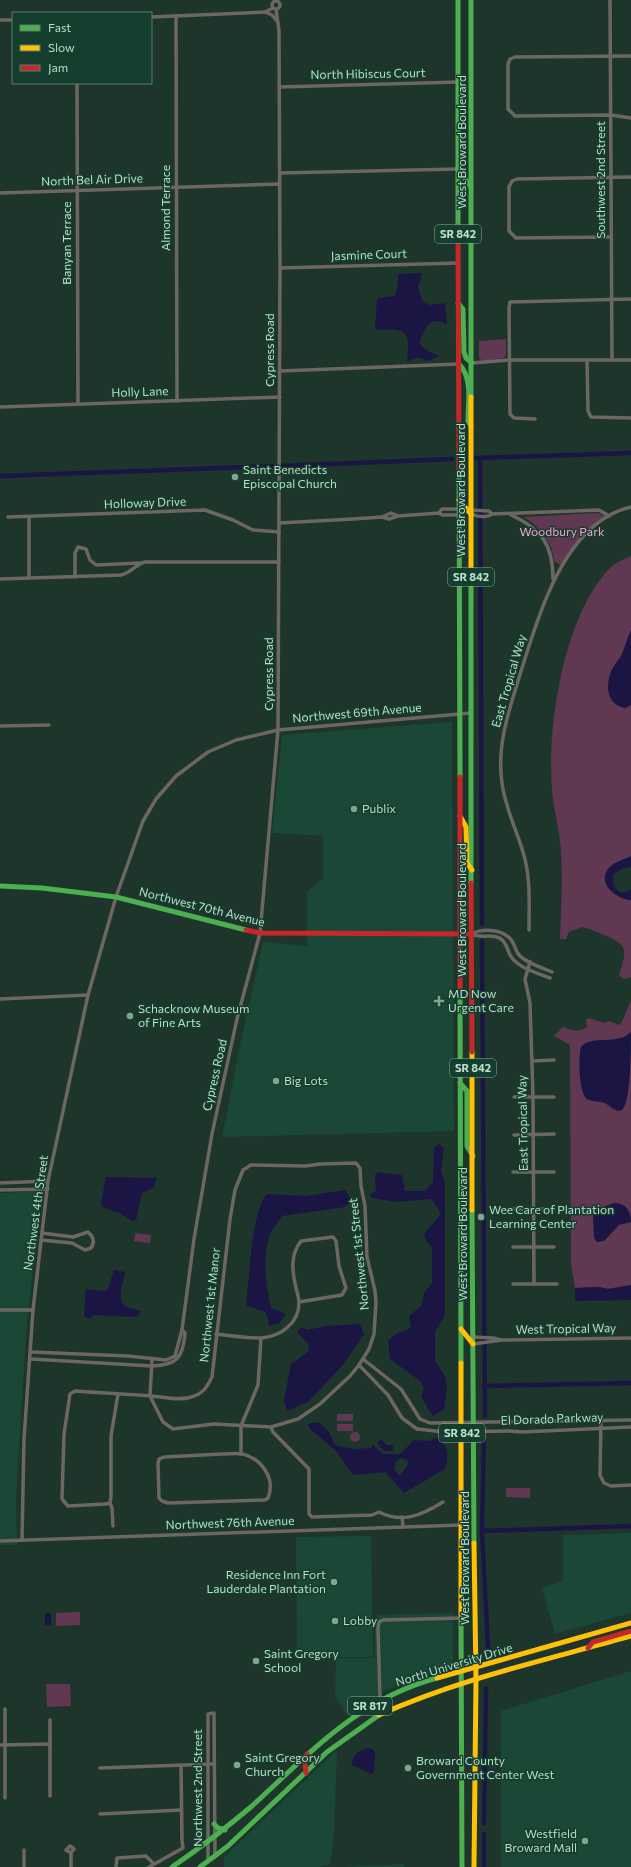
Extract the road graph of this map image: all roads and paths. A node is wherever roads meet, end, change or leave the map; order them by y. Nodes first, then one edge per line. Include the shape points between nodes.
1 (458, 0) edge
2 (471, 0) edge
3 (610, 0) edge
4 (278, 1) edge
5 (275, 9) junction
6 (265, 12) junction
7 (176, 16) junction
8 (152, 17) edge
9 (0, 20) edge
10 (12, 20) edge
11 (278, 24) junction
12 (611, 55) junction
13 (631, 56) edge
14 (458, 82) junction
15 (77, 84) edge
16 (280, 87) junction
17 (611, 115) junction
18 (631, 118) edge
19 (458, 169) junction
20 (280, 173) junction
21 (611, 177) junction
22 (631, 177) edge
23 (280, 184) junction
24 (176, 187) junction
25 (77, 190) junction
26 (472, 190) junction
27 (0, 193) edge
28 (611, 237) junction
29 (458, 263) junction
30 (280, 268) junction
31 (612, 298) junction
32 (631, 298) edge
33 (458, 303) junction
34 (509, 360) junction
35 (587, 360) junction
36 (612, 360) junction
37 (631, 360) edge
38 (472, 363) junction
39 (459, 364) junction
40 (280, 371) junction
41 (280, 397) junction
42 (177, 400) junction
43 (78, 404) junction
44 (0, 407) edge
45 (631, 418) edge
46 (535, 419) dead end
47 (472, 426) junction
48 (459, 500) junction
49 (631, 507) edge
50 (459, 509) junction
51 (439, 513) junction
52 (474, 513) junction
53 (509, 514) junction
54 (459, 515) junction
55 (609, 516) junction
56 (8, 517) dead end
57 (29, 517) junction
58 (279, 523) junction
59 (279, 532) junction
60 (279, 562) junction
61 (140, 563) junction
62 (75, 576) junction
63 (29, 578) junction
64 (0, 579) edge
65 (553, 580) junction
66 (459, 713) junction
67 (472, 713) junction
68 (49, 725) dead end
69 (0, 726) edge
70 (278, 730) junction
71 (459, 815) junction
72 (472, 870) junction
73 (0, 886) edge
74 (116, 897) junction
75 (529, 930) dead end
76 (260, 933) junction
77 (460, 934) junction
78 (472, 934) junction
79 (530, 962) junction
80 (528, 970) junction
81 (552, 972) dead end
82 (550, 978) dead end
83 (88, 995) junction
84 (0, 999) edge
85 (554, 1060) dead end
86 (532, 1061) junction
87 (460, 1083) junction
88 (514, 1097) dead end
89 (533, 1097) junction
90 (554, 1097) dead end
91 (534, 1134) junction
92 (554, 1134) dead end
93 (514, 1135) dead end
94 (474, 1156) junction
95 (247, 1167) joint
96 (513, 1172) dead end
97 (534, 1172) junction
98 (554, 1172) dead end
99 (48, 1181) junction
100 (0, 1183) edge
101 (48, 1189) junction
102 (0, 1190) edge
103 (513, 1209) dead end
104 (534, 1209) junction
105 (554, 1209) dead end
106 (42, 1233) junction
107 (41, 1240) junction
108 (513, 1247) dead end
109 (534, 1247) junction
110 (554, 1247) dead end
111 (514, 1284) dead end
112 (534, 1284) junction
113 (556, 1284) dead end
114 (299, 1302) junction
115 (0, 1310) edge
116 (34, 1310) junction
117 (461, 1329) junction
118 (182, 1330) junction
119 (216, 1334) junction
120 (261, 1338) junction
121 (473, 1338) junction
122 (631, 1338) edge
123 (502, 1340) junction
124 (474, 1344) junction
125 (32, 1352) junction
126 (31, 1359) junction
127 (152, 1359) junction
128 (363, 1359) junction
129 (359, 1365) junction
130 (152, 1366) junction
131 (118, 1394) junction
132 (150, 1396) junction
133 (631, 1420) edge
134 (601, 1421) junction
135 (461, 1424) junction
136 (474, 1424) junction
137 (241, 1426) junction
138 (271, 1427) junction
139 (631, 1427) edge
140 (601, 1428) junction
141 (462, 1432) junction
142 (474, 1432) junction
143 (242, 1454) junction
144 (631, 1486) edge
145 (443, 1502) dead end
146 (110, 1503) junction
147 (402, 1517) junction
148 (461, 1525) junction
149 (113, 1526) dead end
150 (403, 1527) junction
151 (22, 1540) junction
152 (0, 1541) edge
153 (461, 1618) junction
154 (631, 1623) edge
155 (631, 1631) edge
156 (631, 1636) edge
157 (588, 1648) junction
158 (476, 1668) junction
159 (462, 1671) junction
160 (476, 1679) junction
161 (462, 1684) junction
162 (380, 1699) junction
163 (5, 1709) dead end
164 (50, 1720) dead end
165 (208, 1742) junction
166 (213, 1742) junction
167 (50, 1744) junction
168 (0, 1745) edge
169 (5, 1745) junction
170 (308, 1754) junction
171 (207, 1764) junction
172 (213, 1764) junction
173 (181, 1765) junction
174 (100, 1768) dead end
175 (306, 1773) junction
176 (50, 1796) dead end
177 (5, 1798) dead end
178 (181, 1810) junction
179 (100, 1814) dead end
180 (214, 1824) junction
181 (225, 1830) junction
182 (214, 1838) junction
183 (208, 1843) junction
184 (24, 1850) dead end
185 (70, 1853) dead end
186 (215, 1857) junction
187 (208, 1861) junction
188 (154, 1864) junction
189 (24, 1867) edge
190 (70, 1867) edge
191 (116, 1867) edge
192 (149, 1867) edge
193 (172, 1867) edge
194 (200, 1867) edge
195 (462, 1867) edge
196 (474, 1867) edge

1 - 14 main road, West Broward Boulevard / SR 842
2 - 26 main road, West Broward Boulevard / SR 842
3 - 12 street, Southwest 2nd Street
4 - 5 street via 280,7
4 - 5 street via 273,3
5 - 6 street
5 - 11 street, Cypress Road
6 - 7 street
6 - 11 street via 272,15
7 - 8 street
7 - 24 street, Almond Terrace
9 - 10 street
11 - 16 street, Cypress Road
12 - 13 street
12 - 17 street, Southwest 2nd Street
12 - 17 street via 514,57 508,64 508,109 515,116
14 - 16 street, North Hibiscus Court
14 - 19 main road, West Broward Boulevard / SR 842
15 - 25 street, Banyan Terrace
16 - 20 street, Cypress Road
17 - 18 street
17 - 21 street, Southwest 2nd Street
19 - 20 street
19 - 26 main road
19 - 29 main road, West Broward Boulevard / SR 842
20 - 23 street, Cypress Road
21 - 22 street
21 - 28 street, Southwest 2nd Street
21 - 28 street via 516,179 509,187 509,231 516,238
23 - 24 street, North Bel Air Drive
23 - 30 street, Cypress Road
24 - 25 street, North Bel Air Drive
24 - 42 street, Almond Terrace
25 - 27 street, North Bel Air Drive
25 - 43 street, Banyan Terrace
26 - 38 main road, West Broward Boulevard / SR 842
28 - 31 street, Southwest 2nd Street
29 - 30 street, Jasmine Court
29 - 33 main road, West Broward Boulevard / SR 842
30 - 40 street, Cypress Road
31 - 32 street
31 - 34 street via 510,302
31 - 36 street, Southwest 2nd Street
33 - 38 main road via 463,309 464,352
33 - 39 main road, West Broward Boulevard / SR 842
34 - 35 street
34 - 38 street
34 - 46 street via 510,414 514,418
35 - 36 street
35 - 45 street via 588,411 591,417
36 - 37 street
38 - 47 main road, West Broward Boulevard / SR 842
39 - 40 street
39 - 47 main road via 463,366 466,374 468,421
39 - 48 main road, West Broward Boulevard / SR 842
40 - 41 street, Cypress Road
41 - 42 street, Holly Lane
41 - 58 street, Cypress Road
42 - 43 street, Holly Lane
43 - 44 street, Holly Lane
47 - 52 main road, West Broward Boulevard / SR 842
48 - 50 main road, West Broward Boulevard / SR 842
48 - 52 main road
49 - 55 street, East Tropical Way via 618,510
50 - 51 street via 442,509
50 - 54 main road, West Broward Boulevard / SR 842
51 - 54 street
51 - 58 street via 398,516 391,513 382,517
52 - 53 street, East Tropical Way
52 - 67 main road, West Broward Boulevard / SR 842
53 - 55 street, East Tropical Way via 599,510
53 - 65 street, East Tropical Way via 524,521 542,536 553,562
54 - 66 main road, West Broward Boulevard / SR 842
55 - 65 street, East Tropical Way via 580,541
56 - 57 street, Holloway Drive
57 - 59 street, Holloway Drive via 205,510 253,530
57 - 63 street
58 - 59 street, Cypress Road
59 - 60 street, Cypress Road
60 - 61 street
60 - 70 street, Cypress Road
61 - 62 street via 128,574
61 - 62 street via 96,565 90,560 86,549 78,547 75,553
62 - 63 street
63 - 64 street
65 - 75 street, East Tropical Way via 542,605 505,722 501,757 502,783 507,807 524,853 529,876
66 - 67 street, Northwest 69th Avenue
66 - 70 street, Northwest 69th Avenue
66 - 71 main road, West Broward Boulevard / SR 842
67 - 72 main road, West Broward Boulevard / SR 842
68 - 69 street
70 - 74 street, Northwest 69th Avenue via 236,740 208,752 176,776 156,799 143,822
70 - 76 street, Cypress Road
71 - 72 main road via 466,827 467,863
71 - 77 main road, West Broward Boulevard / SR 842
72 - 78 main road, West Broward Boulevard / SR 842
73 - 74 main road, Northwest 70th Avenue
74 - 76 main road, Northwest 70th Avenue
74 - 83 street, Northwest 4th Street
76 - 77 main road, Northwest 70th Avenue
76 - 118 street, Cypress Road via 227,1061 212,1134
77 - 78 main road, Northwest 70th Avenue
77 - 87 main road, West Broward Boulevard / SR 842
78 - 79 street via 477,931 499,931 513,942 515,952
78 - 80 street via 496,936 507,945 516,963
78 - 94 main road, West Broward Boulevard / SR 842
79 - 80 street, East Tropical Way
79 - 81 street
80 - 82 street
80 - 86 street, East Tropical Way via 525,979 530,1002
83 - 84 street
83 - 99 street, Northwest 4th Street
85 - 86 street
86 - 89 street, East Tropical Way
87 - 94 main road via 467,1091 467,1146
87 - 117 main road, West Broward Boulevard / SR 842
88 - 89 street
89 - 90 street
89 - 91 street, East Tropical Way
91 - 92 street
91 - 93 street
91 - 97 street, East Tropical Way
94 - 121 main road, West Broward Boulevard / SR 842
95 - 119 street, Northwest 1st Manor via 243,1170 235,1190
95 - 128 street, Northwest 1st Street via 272,1164 305,1166 356,1163 360,1168 365,1206 367,1257 376,1302 374,1334
96 - 97 street
97 - 98 street
97 - 104 street, East Tropical Way
99 - 100 street
99 - 101 street, Northwest 4th Street
101 - 102 street
101 - 106 street, Northwest 4th Street
103 - 104 street
104 - 105 street
104 - 109 street, East Tropical Way
106 - 107 street, Northwest 4th Street
106 - 107 street via 73,1237 88,1232 94,1243 91,1248 84,1250 72,1243
107 - 116 street, Northwest 4th Street
108 - 109 street
109 - 110 street
109 - 112 street, East Tropical Way
111 - 112 street
112 - 113 street
114 - 114 street via 292,1271 295,1249 301,1241 333,1237 346,1288 344,1292 342,1295
114 - 120 street via 293,1322 286,1329 270,1337
115 - 116 street
116 - 125 street, Northwest 4th Street
117 - 124 main road
117 - 135 main road, West Broward Boulevard / SR 842
118 - 127 street, Cypress Road via 175,1356 166,1360
118 - 130 street, Cypress Road via 185,1333 184,1349 176,1360 168,1365
119 - 120 street
119 - 132 street, Northwest 1st Manor via 212,1377 206,1389 190,1398
120 - 137 street via 258,1385
121 - 123 street, West Tropical Way
121 - 124 main road, West Broward Boulevard / SR 842
122 - 123 street, West Tropical Way
123 - 124 street, West Tropical Way
124 - 136 main road, West Broward Boulevard / SR 842
125 - 126 street, Northwest 4th Street
125 - 127 street
126 - 130 street, Cypress Road
126 - 151 street, Northwest 4th Street via 24,1439
127 - 130 street
128 - 129 street, Northwest 1st Street
128 - 135 street, El Dorado Parkway via 401,1389 420,1419 430,1423
129 - 138 street, Northwest 1st Street via 310,1412 298,1419
129 - 141 street, El Dorado Parkway via 388,1396 402,1418 417,1429
130 - 132 street
131 - 132 street, Northwest 1st Manor
131 - 146 street via 111,1436
131 - 146 street, Northwest 1st Manor via 72,1392 68,1402 64,1434 64,1504 68,1506
132 - 137 street, Northwest 1st Street via 163,1422 173,1429 214,1424
133 - 134 street, El Dorado Parkway
134 - 136 street, El Dorado Parkway
134 - 140 street
135 - 136 street, El Dorado Parkway
135 - 141 main road, West Broward Boulevard / SR 842
136 - 142 main road, West Broward Boulevard / SR 842
137 - 138 street, Northwest 1st Street
137 - 143 street
138 - 147 street via 309,1469 309,1514 312,1517 372,1515 379,1512 393,1518
139 - 140 street, El Dorado Parkway
140 - 142 street, El Dorado Parkway
140 - 144 street via 600,1475 604,1483 611,1486
141 - 142 street, El Dorado Parkway
141 - 148 main road, West Broward Boulevard / SR 842
142 - 158 main road, West Broward Boulevard / SR 842
143 - 143 street via 159,1459 159,1498 168,1503 265,1500 268,1498 270,1481 266,1472 258,1462
145 - 147 street via 421,1515
146 - 149 street
147 - 150 street
148 - 150 street, Northwest 76th Avenue
148 - 153 main road, West Broward Boulevard / SR 842
150 - 151 street, Northwest 76th Avenue
151 - 152 street, Northwest 76th Avenue
153 - 159 main road, West Broward Boulevard / SR 842
153 - 162 street via 379,1622
154 - 158 main road, North University Drive / SR 817
155 - 157 main road via 593,1642
156 - 157 main road, North University Drive / SR 817
157 - 160 main road, North University Drive / SR 817
158 - 159 main road, North University Drive / SR 817
158 - 160 main road, West Broward Boulevard / SR 842
159 - 161 main road, West Broward Boulevard / SR 842
159 - 162 main road, North University Drive / SR 817 via 420,1683
160 - 161 main road, North University Drive / SR 817
160 - 196 main road, West Broward Boulevard
161 - 175 main road, North University Drive / SR 817 via 374,1717 327,1752
161 - 195 main road, West Broward Boulevard
162 - 170 main road, North University Drive / SR 817 via 341,1726
163 - 169 street
164 - 167 street
165 - 166 street
165 - 166 street, Northwest 2nd Street via 208,1714 214,1714
165 - 171 street, Northwest 2nd Street
166 - 172 street, Northwest 2nd Street
167 - 169 street
167 - 176 street
168 - 169 street
169 - 177 street
170 - 175 main road
170 - 181 main road, North University Drive / SR 817
171 - 172 street
171 - 173 street
171 - 183 street, Northwest 2nd Street
172 - 180 street, Northwest 2nd Street
173 - 174 street
173 - 178 street
175 - 186 main road, North University Drive / SR 817
178 - 179 street
178 - 188 street via 183,1848
180 - 181 main road
180 - 182 street, Northwest 2nd Street
181 - 182 main road, North University Drive / SR 817
182 - 183 main road, North University Drive / SR 817
182 - 186 street, Northwest 2nd Street
183 - 187 street, Northwest 2nd Street
183 - 193 main road, North University Drive / SR 817
184 - 189 street
185 - 190 street
186 - 187 main road, North University Drive / SR 817
187 - 194 main road, North University Drive / SR 817
188 - 191 street via 146,1856 117,1858
188 - 192 street

